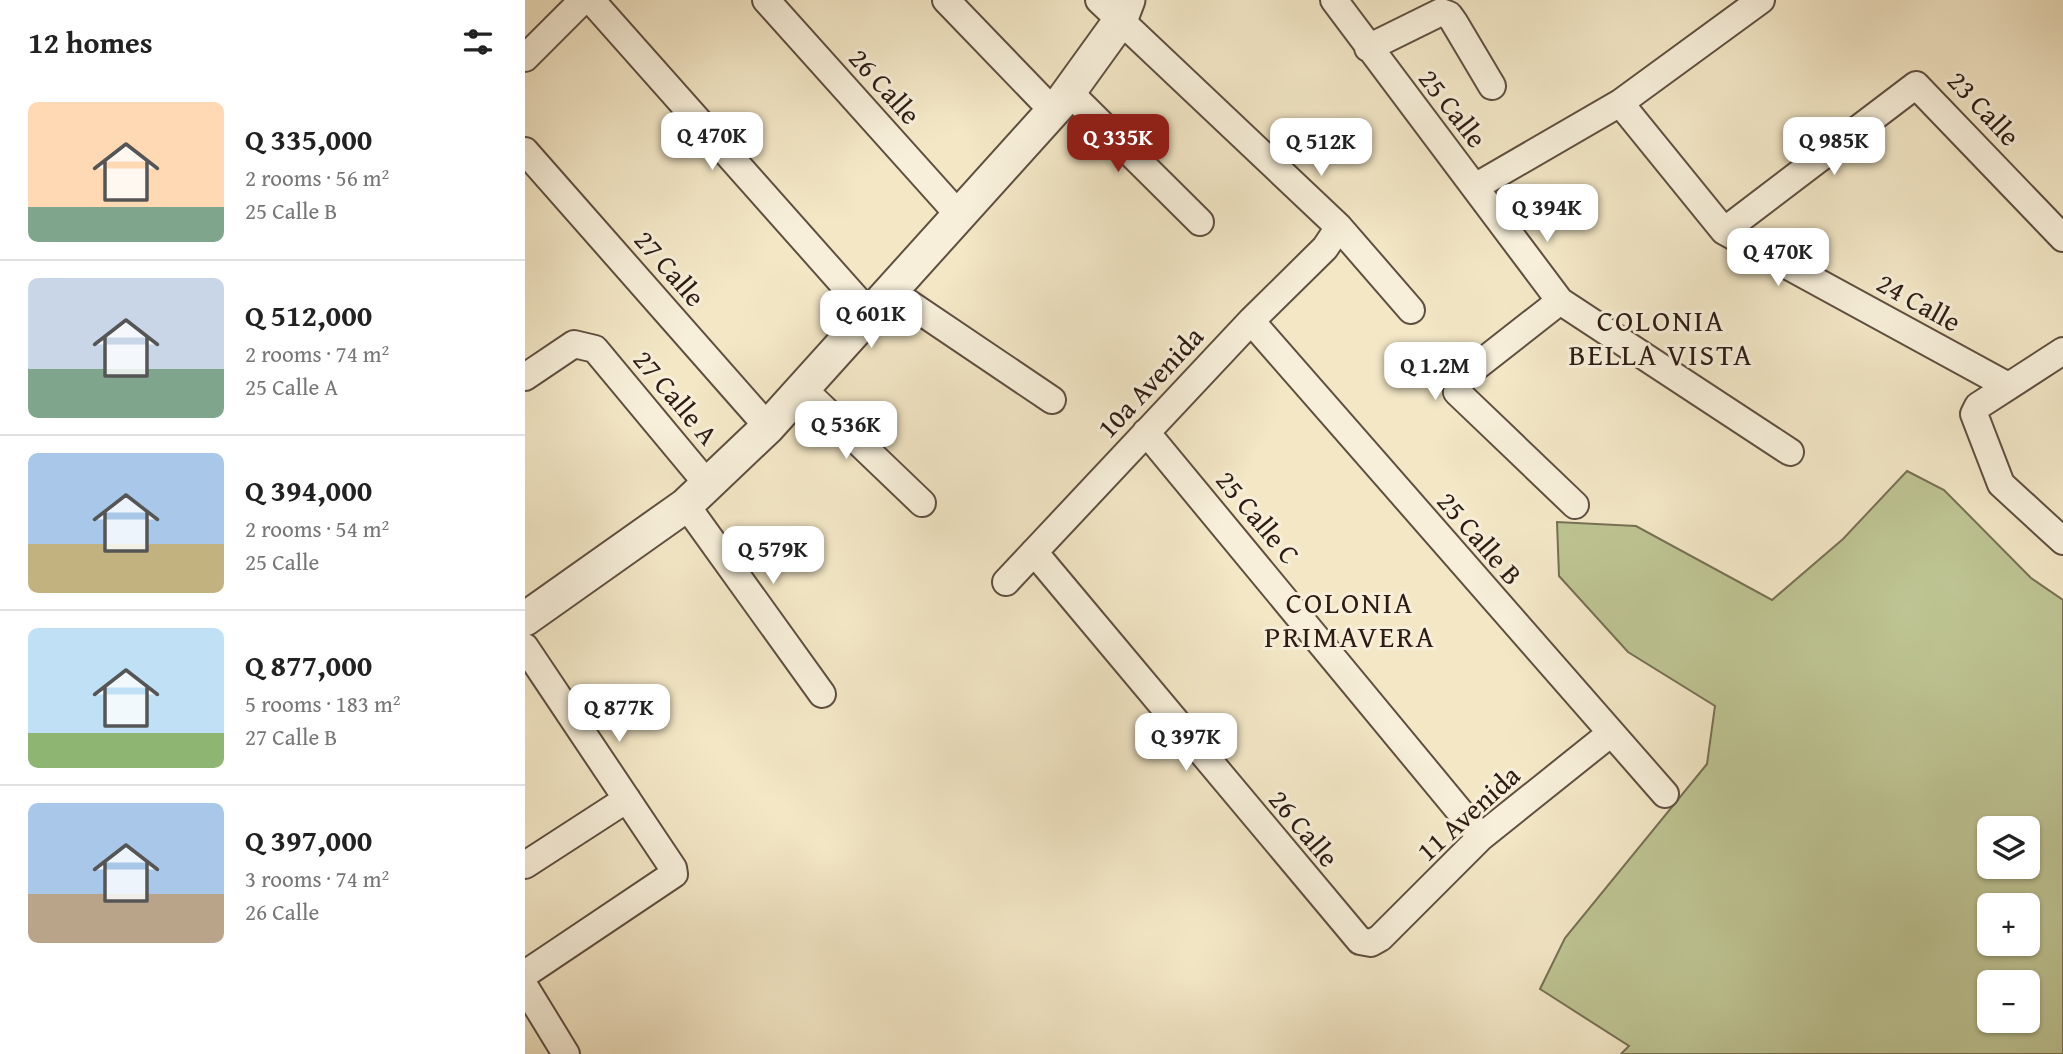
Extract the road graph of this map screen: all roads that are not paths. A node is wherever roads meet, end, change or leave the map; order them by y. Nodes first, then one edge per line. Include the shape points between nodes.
1 (583, 0) edge
2 (591, 0) edge
3 (766, 0) edge
4 (946, 0) edge
5 (1334, 0) edge
6 (1761, 0) edge
7 (1116, 7) edge
8 (1367, 48) junction
9 (525, 58) edge
10 (1492, 86) dead end
11 (1061, 102) junction
12 (1620, 103) junction
13 (525, 151) edge
14 (1475, 187) junction
15 (958, 214) junction
16 (1200, 222) dead end
17 (1339, 227) junction
18 (1724, 231) junction
19 (2063, 237) edge
20 (879, 301) junction
21 (1560, 301) junction
22 (1411, 310) dead end
23 (1251, 321) junction
24 (2063, 351) edge
25 (525, 377) edge
26 (2008, 387) junction
27 (802, 388) junction
28 (1052, 400) dead end
29 (768, 427) junction
30 (1146, 432) junction
31 (1790, 453) dead end
32 (697, 495) junction
33 (922, 502) dead end
34 (1575, 505) dead end
35 (2063, 541) edge
36 (1034, 552) junction
37 (1006, 582) dead end
38 (525, 619) edge
39 (525, 647) edge
40 (823, 694) dead end
41 (1611, 733) junction
42 (1665, 794) dead end
43 (627, 799) junction
44 (1481, 837) junction
45 (525, 865) edge
46 (1371, 943) joint
47 (525, 974) edge
48 (525, 987) edge
49 (566, 1054) edge

1 - 9 street
2 - 20 street
3 - 15 street, 26 Calle
4 - 11 street
5 - 8 street, 25 Calle
6 - 12 street
7 - 11 street
7 - 17 street
8 - 10 street via 1441,12 1449,15
8 - 14 street, 25 Calle
11 - 15 street
11 - 16 street
12 - 14 street
12 - 18 street, 24 Calle
13 - 29 street, 27 Calle
14 - 21 street, 25 Calle
15 - 20 street
17 - 22 street
17 - 23 street, 10a Avenida via 1325,248
18 - 19 street, 23 Calle via 1916,85
18 - 26 street, 24 Calle
20 - 27 street
20 - 28 street
21 - 31 street, 25 Calle
21 - 34 street via 1463,377 1457,392
23 - 30 street, 10a Avenida
23 - 41 street, 25 Calle B
24 - 26 street
25 - 32 street, 27 Calle A via 574,344 595,349
26 - 35 street via 1978,406 1975,422 2001,484
27 - 29 street
27 - 33 street
29 - 32 street
30 - 36 street, 10a Avenida
30 - 44 street, 25 Calle C
32 - 38 street
32 - 40 street
36 - 37 street, 10a Avenida
36 - 46 street, 26 Calle via 1351,934
39 - 43 street
41 - 42 street, 25 Calle B
41 - 44 street, 11 Avenida
43 - 45 street
43 - 47 street via 673,868 670,879
44 - 46 street, 11 Avenida
48 - 49 street

